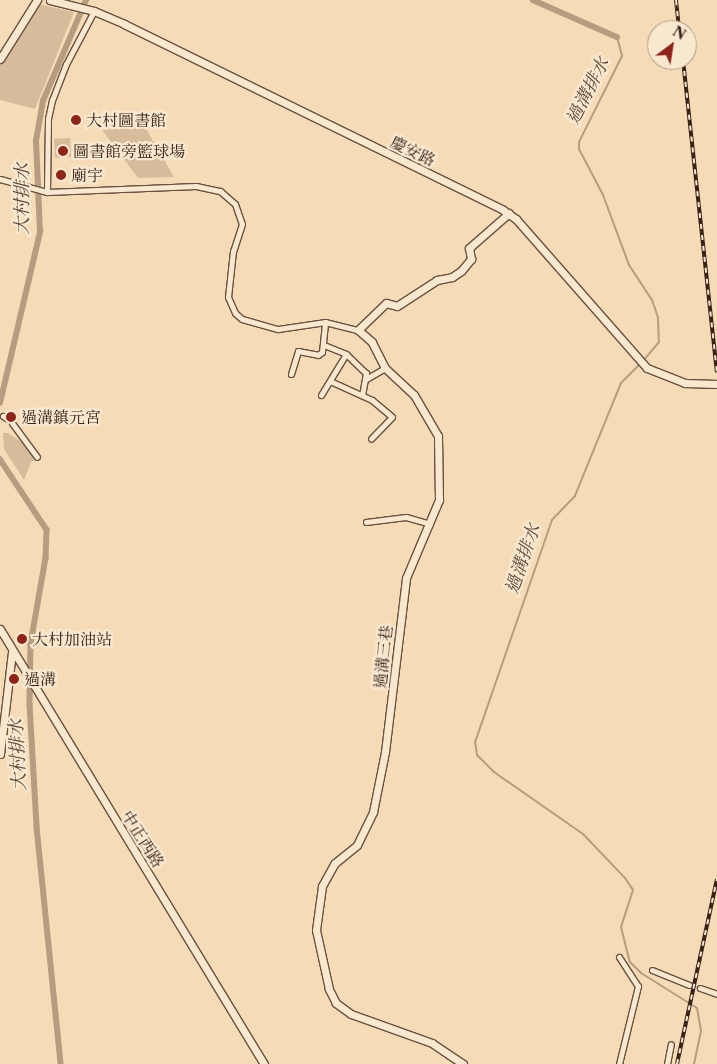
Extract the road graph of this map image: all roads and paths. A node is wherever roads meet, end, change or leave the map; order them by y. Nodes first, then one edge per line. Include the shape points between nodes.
1 (37, 0) edge
2 (50, 0) edge
3 (79, 4) edge
4 (92, 10) junction
5 (0, 59) edge
6 (0, 179) edge
7 (47, 192) junction
8 (509, 214) junction
9 (325, 322) junction
10 (358, 330) junction
11 (324, 345) junction
12 (346, 354) junction
13 (385, 368) junction
14 (291, 374) dead end
15 (366, 379) junction
16 (330, 381) junction
17 (717, 384) edge
18 (321, 395) dead end
19 (362, 395) junction
20 (12, 423) dead end
21 (371, 438) dead end
22 (37, 458) dead end
23 (366, 522) dead end
24 (430, 524) junction
25 (0, 629) edge
26 (12, 652) junction
27 (0, 754) edge
28 (619, 958) dead end
29 (652, 970) dead end
30 (690, 985) tunnel mouth
31 (700, 988) tunnel mouth
32 (717, 994) edge
33 (671, 1044) dead end
34 (264, 1064) edge
35 (462, 1064) edge
36 (619, 1064) edge
37 (667, 1064) edge

1 - 5 street
2 - 3 street, 慶安路
3 - 4 street, 慶安路
4 - 7 street via 52,100 48,119
4 - 8 street, 慶安路
6 - 7 street
7 - 9 street via 205,186 220,191 235,204 242,224 233,251 228,297 231,307 242,319 278,329
8 - 10 street via 469,248 471,259 462,271 437,280 397,306 386,303
8 - 17 street, 慶安路 via 647,368 685,383
9 - 10 street
9 - 11 street
10 - 13 street, 過溝三巷 via 372,342
11 - 12 street
11 - 14 street via 318,355 298,351
12 - 15 street via 366,373
12 - 16 street
13 - 15 street
13 - 24 street, 過溝三巷 via 414,395 438,436 439,500
15 - 19 street
16 - 18 street
16 - 19 street
19 - 21 street via 392,417
20 - 22 street
23 - 24 street via 406,517
24 - 35 street, 過溝三巷 via 406,578 385,752 373,812 357,845 335,863 322,886 316,930 328,989 336,1003 351,1014 432,1043
25 - 26 street, 中正西路
26 - 27 street
26 - 34 street, 中正西路
28 - 36 street via 638,986
29 - 30 street
31 - 32 street
33 - 37 street

